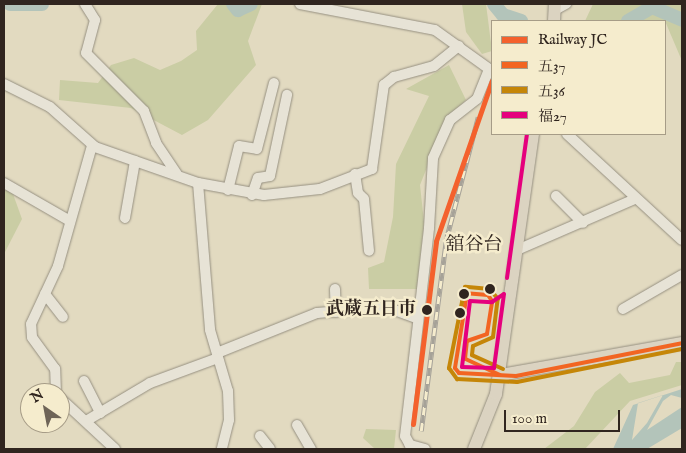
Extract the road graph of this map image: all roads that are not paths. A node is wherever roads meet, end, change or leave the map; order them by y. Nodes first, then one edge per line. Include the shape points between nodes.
1 (85, 4) edge
2 (300, 4) edge
3 (459, 46) junction
4 (491, 70) edge
5 (274, 83) dead end
6 (4, 84) edge
7 (288, 94) dead end
8 (261, 134) junction
9 (533, 135) edge
10 (568, 135) edge
11 (278, 139) junction
12 (92, 146) junction
13 (135, 161) junction
14 (355, 174) junction
15 (177, 175) junction
16 (198, 182) junction
17 (4, 183) edge
18 (228, 190) junction
19 (252, 195) junction
20 (556, 196) dead end
21 (636, 199) junction
22 (125, 218) dead end
23 (70, 222) junction
24 (583, 223) junction
25 (682, 240) edge
26 (517, 250) junction
27 (369, 251) dead end
28 (682, 275) edge
29 (335, 289) dead end
30 (45, 294) junction
31 (623, 308) dead end
32 (336, 312) junction
33 (63, 317) dead end
34 (417, 318) junction
35 (682, 343) edge
36 (217, 356) junction
37 (500, 375) junction
38 (84, 381) dead end
39 (56, 383) edge
40 (70, 407) edge
41 (100, 412) junction
42 (86, 421) junction
43 (297, 425) dead end
44 (260, 436) dead end
45 (115, 449) edge
46 (222, 449) edge
47 (270, 449) edge
48 (311, 449) edge
49 (425, 449) edge
50 (474, 449) edge

1 - 15 street via 95,20 86,53 144,111 156,143
2 - 3 street via 435,30
3 - 4 street
3 - 14 street via 434,66 388,80 383,89 374,165
4 - 34 street via 477,99 450,120 433,158 429,228
5 - 8 street
6 - 12 street via 50,107
7 - 11 street
8 - 11 street
8 - 18 street via 257,149 239,146
9 - 26 main road
10 - 21 street
11 - 19 street via 270,176 258,178
12 - 13 street
12 - 23 street
13 - 15 street
13 - 22 street
14 - 19 street via 320,189
14 - 27 street via 358,193 364,199
15 - 16 street
16 - 18 street
16 - 36 street via 210,330
17 - 23 street
18 - 19 street
20 - 24 street
21 - 24 street
21 - 25 street
23 - 30 street
24 - 26 street
26 - 37 main road
28 - 31 street
29 - 32 street
30 - 33 street
30 - 39 street via 31,331 55,369
32 - 34 street via 386,307
32 - 36 street via 317,313
34 - 49 street via 405,436 410,445
35 - 37 main road
36 - 41 street via 150,383
36 - 46 street via 229,402
37 - 50 main road
38 - 41 street
40 - 42 street
41 - 42 street
42 - 45 street
43 - 48 street
44 - 47 street

